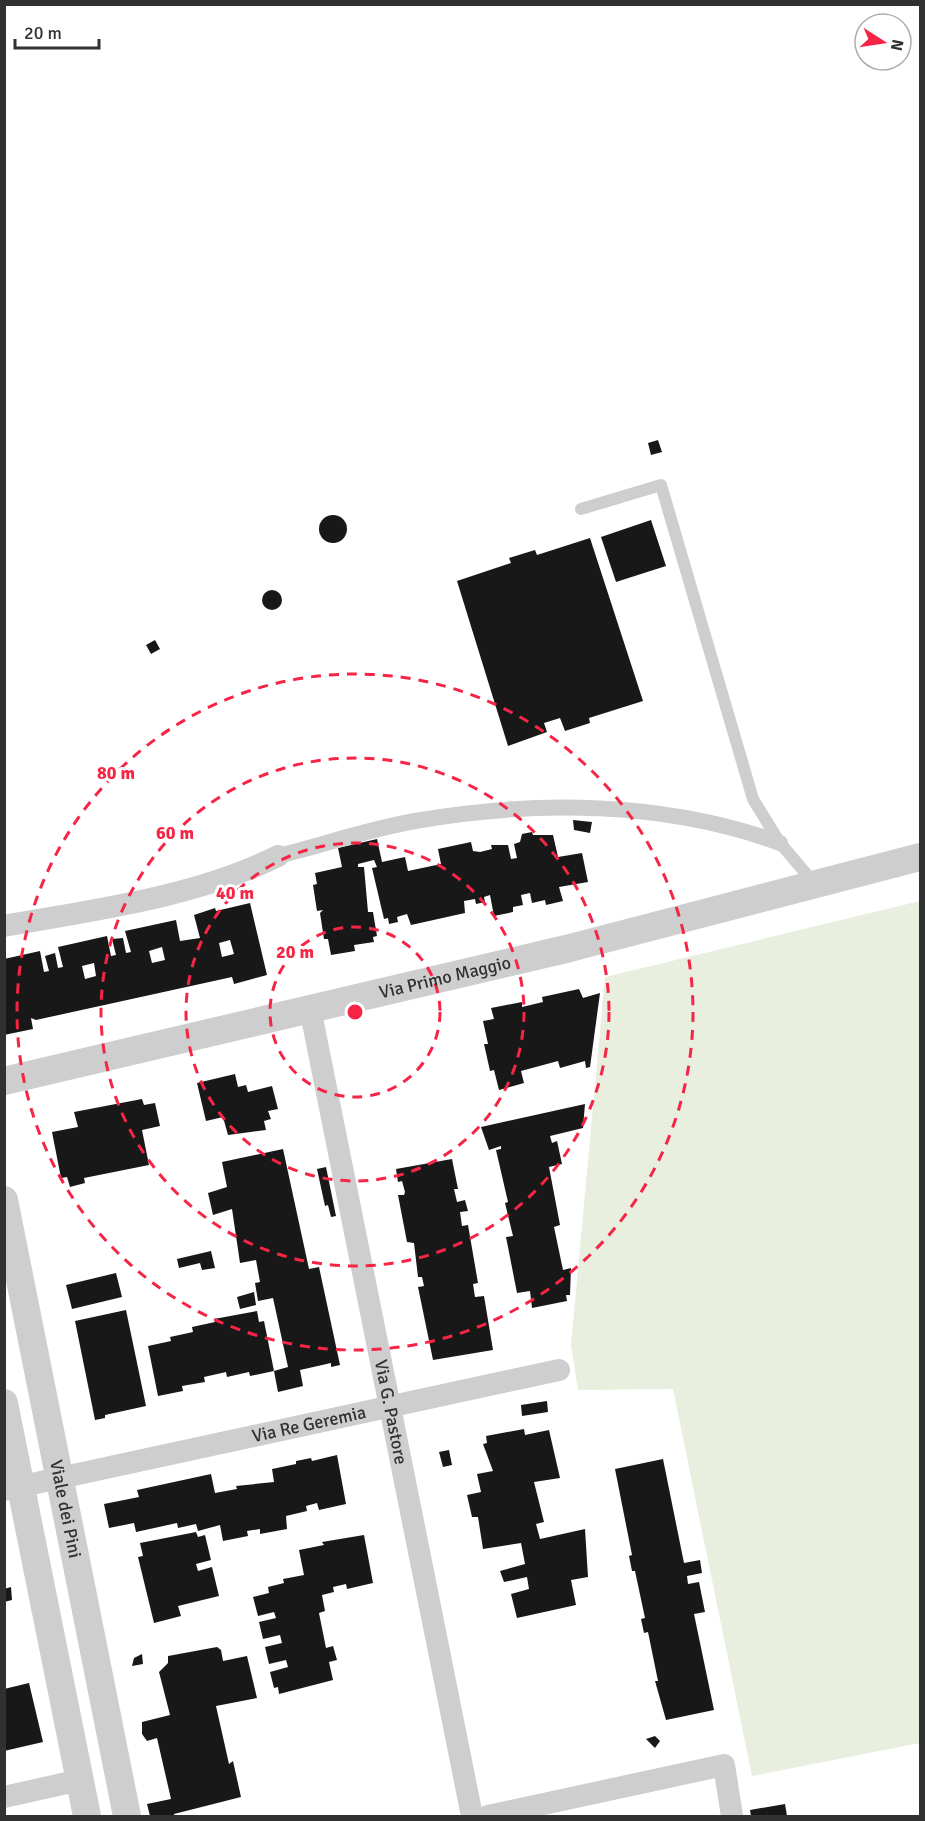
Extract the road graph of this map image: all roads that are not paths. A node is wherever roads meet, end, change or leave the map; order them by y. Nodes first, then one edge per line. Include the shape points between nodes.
1 (581, 509) dead end
2 (780, 843) junction
3 (278, 856) joint
4 (921, 857) edge
5 (815, 884) junction
6 (4, 927) edge
7 (310, 1008) junction
8 (4, 1081) edge
9 (4, 1200) edge
10 (559, 1370) dead end
11 (4, 1402) edge
12 (390, 1407) junction
13 (59, 1478) junction
14 (13, 1488) edge
15 (80, 1780) junction
16 (4, 1797) edge
17 (87, 1816) edge
18 (127, 1816) edge
19 (472, 1816) edge
20 (488, 1816) edge
21 (732, 1816) edge

1 - 2 lane via 661,485 753,799
2 - 3 street via 741,828 677,818 596,808 512,807 413,821
2 - 5 lane
3 - 6 street via 246,872 131,903
4 - 5 street, Via Primo Maggio
5 - 7 street, Via Primo Maggio via 570,948
7 - 8 street, Via Primo Maggio
7 - 12 street, Via G. Pastore
9 - 13 street, Viale dei Pini
10 - 12 street, Via Re Geremia
11 - 14 street
12 - 13 street, Via Re Geremia
12 - 19 street, Via G. Pastore
13 - 14 street, Via Re Geremia
13 - 18 street, Viale dei Pini
14 - 15 street
15 - 16 street
15 - 17 street
20 - 21 street via 724,1765

